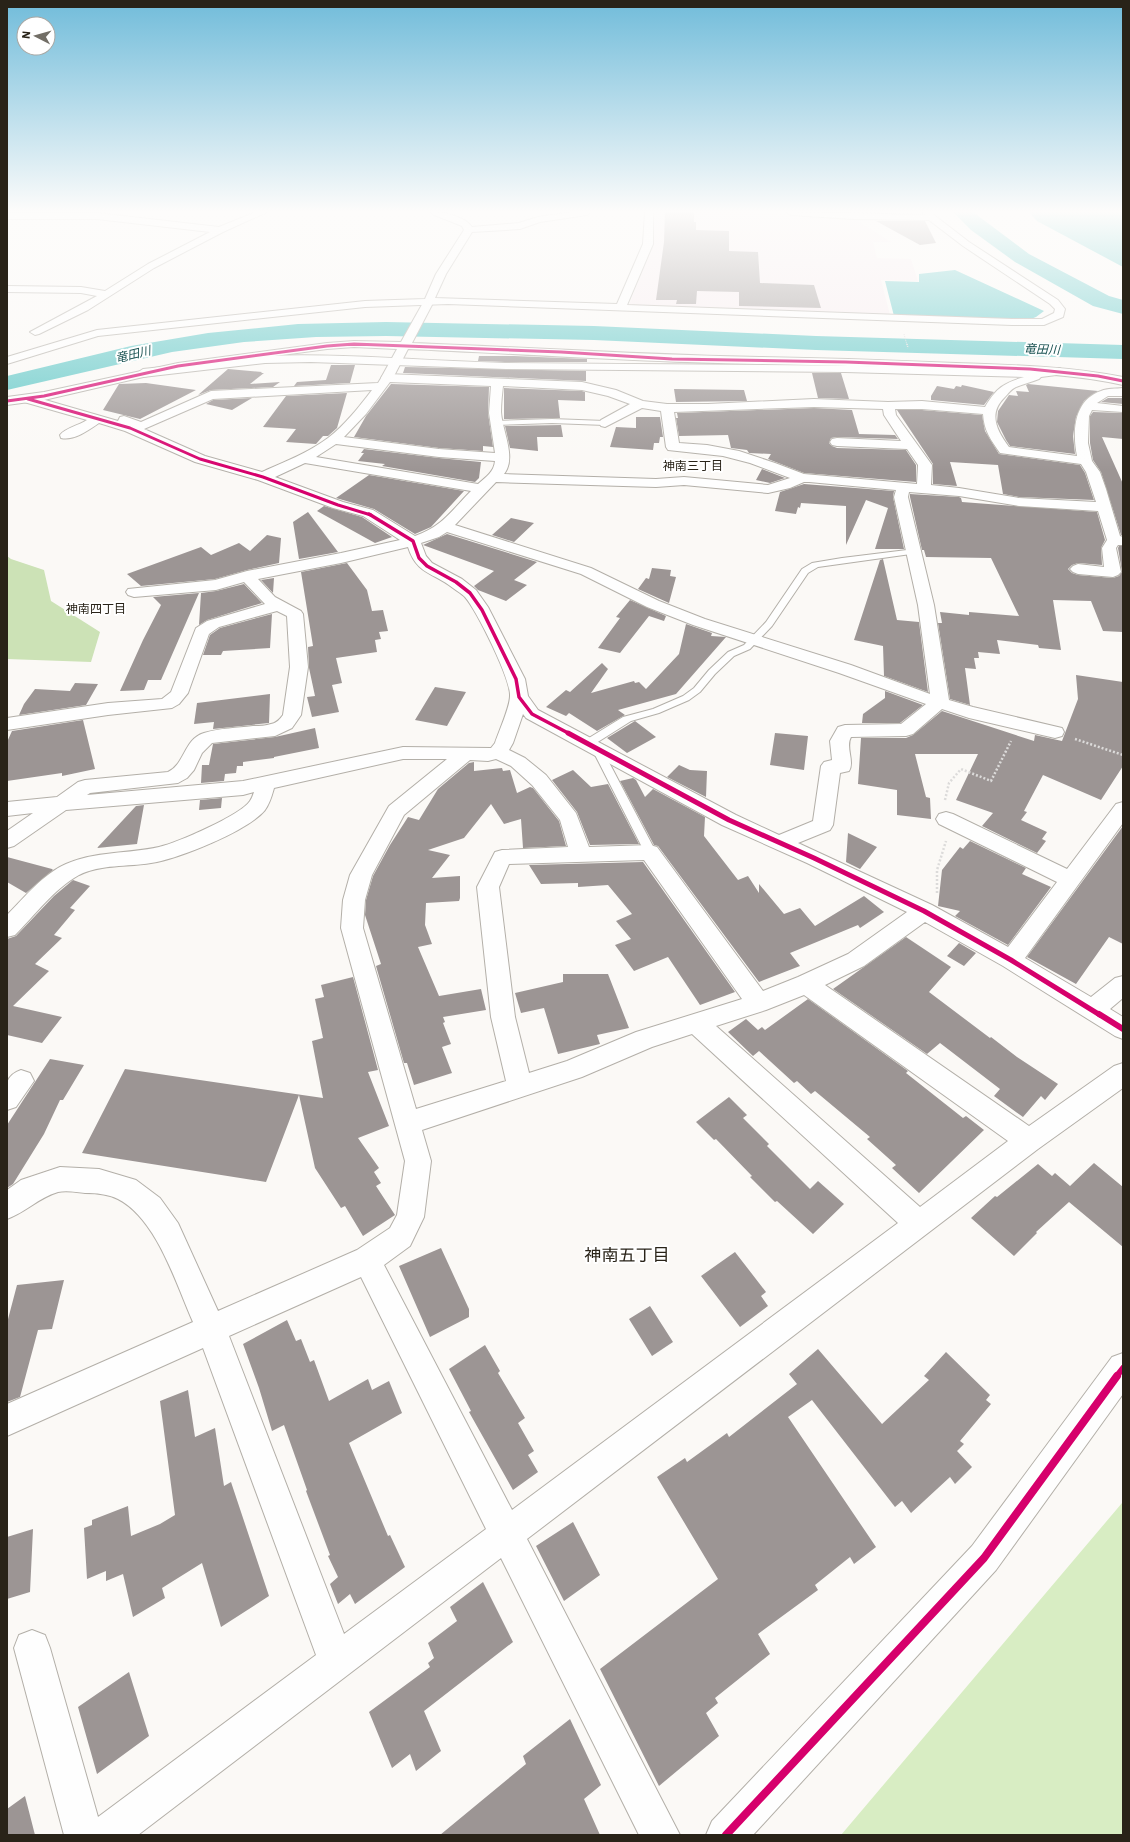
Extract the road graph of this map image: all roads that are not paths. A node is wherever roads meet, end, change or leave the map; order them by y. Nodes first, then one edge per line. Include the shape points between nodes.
1 (100, 298) edge
2 (431, 298) edge
3 (625, 298) edge
4 (1048, 298) edge
5 (429, 302) junction
6 (621, 307) junction
7 (97, 333) junction
8 (405, 346) junction
9 (7, 361) edge
10 (397, 361) junction
11 (850, 369) junction
12 (1061, 371) junction
13 (143, 373) junction
14 (1048, 374) junction
15 (1123, 381) edge
16 (385, 382) junction
17 (497, 383) junction
18 (1123, 392) edge
19 (28, 399) junction
20 (7, 401) edge
21 (640, 404) junction
22 (861, 405) junction
23 (888, 406) junction
24 (1087, 406) junction
25 (667, 408) junction
26 (1119, 409) dead end
27 (989, 411) junction
28 (82, 415) junction
29 (97, 419) junction
30 (1083, 420) junction
31 (1098, 422) dead end
32 (496, 423) junction
33 (605, 424) joint
34 (66, 435) dead end
35 (334, 440) junction
36 (837, 442) dead end
37 (911, 445) junction
38 (502, 457) junction
39 (301, 458) junction
40 (1084, 461) junction
41 (263, 477) junction
42 (494, 478) junction
43 (802, 478) junction
44 (904, 486) junction
45 (482, 488) junction
46 (924, 488) junction
47 (1105, 507) junction
48 (445, 527) junction
49 (413, 541) junction
50 (1119, 541) edge
51 (915, 551) junction
52 (1078, 569) dead end
53 (247, 576) junction
54 (134, 592) dead end
55 (279, 605) junction
56 (753, 640) junction
57 (519, 697) junction
58 (940, 702) junction
59 (7, 724) edge
60 (1055, 732) road end
61 (592, 745) junction
62 (498, 752) junction
63 (464, 755) junction
64 (266, 783) junction
65 (62, 803) junction
66 (7, 809) edge
67 (1123, 809) edge
68 (946, 819) dead end
69 (7, 842) edge
70 (778, 843) junction
71 (650, 852) junction
72 (581, 854) junction
73 (1071, 880) junction
74 (924, 911) junction
75 (7, 929) edge
76 (1011, 960) junction
77 (806, 984) junction
78 (1123, 985) edge
79 (758, 1003) junction
80 (1092, 1010) junction
81 (696, 1023) junction
82 (1123, 1030) edge
83 (1123, 1074) edge
84 (520, 1087) junction
85 (408, 1124) junction
86 (1029, 1141) junction
87 (7, 1206) edge
88 (919, 1224) junction
89 (367, 1260) junction
90 (211, 1329) junction
91 (1123, 1368) edge
92 (7, 1420) edge
93 (507, 1534) junction
94 (32, 1648) dead end
95 (336, 1662) junction
96 (84, 1835) edge
97 (106, 1835) edge
98 (660, 1835) edge
99 (726, 1835) edge

1 - 7 street via 35,332
2 - 5 street
3 - 6 street
4 - 6 street via 1060,308 1060,315 1044,322 1031,323
5 - 6 street
5 - 7 street via 365,304
5 - 8 street
7 - 9 street
8 - 10 street
8 - 12 street via 672,359 912,364
8 - 13 street via 327,346
10 - 11 street via 503,366
10 - 13 street via 260,360
10 - 16 street
11 - 14 street
11 - 22 street
12 - 14 street
12 - 15 street
13 - 19 street
14 - 27 street via 1010,385 995,400
16 - 17 street
16 - 28 street via 211,395 142,426 108,415
16 - 35 street
17 - 21 street via 582,386 612,393
17 - 32 street
18 - 24 street via 1106,393 1095,398
19 - 20 street
19 - 28 street
21 - 25 street
21 - 33 street
22 - 23 street
22 - 25 street via 814,403
23 - 27 street via 922,405
23 - 37 street via 890,415
24 - 26 street
24 - 30 street
25 - 43 street via 673,447 705,448 732,453 764,462
27 - 40 street via 990,426 1005,450
28 - 29 street
29 - 34 street via 84,428
29 - 41 street via 130,428 200,459
30 - 31 street
30 - 40 street via 1081,443
32 - 33 lane via 559,421
32 - 38 street
35 - 38 street via 439,453
35 - 39 street
36 - 37 street
37 - 46 street via 925,465
38 - 42 street via 500,471
39 - 41 street
39 - 45 street
40 - 47 street via 1092,472
41 - 49 street via 338,505 368,513
42 - 43 street via 630,489 684,481 768,489
42 - 45 street
43 - 44 street
44 - 46 street
44 - 51 street via 901,497
45 - 48 street
46 - 47 street via 1019,502
47 - 50 street
48 - 49 street via 434,534
48 - 56 street via 586,571 653,604
49 - 53 street
49 - 57 street via 419,558 427,566 470,593 482,610 513,672
50 - 52 street via 1109,548 1113,572
51 - 56 lane via 815,565 805,571 769,624
51 - 58 street via 926,605
53 - 54 street via 216,585
53 - 55 street via 269,600
55 - 59 street via 206,628 202,632 179,693 174,700 166,704 108,709
55 - 65 street via 294,614 299,667 292,715 286,724 275,730 205,739 192,752 187,766 180,774 171,778 85,787
56 - 58 street
56 - 61 lane via 747,647 731,654 686,698 656,711 627,719
57 - 61 street via 532,714
57 - 62 street via 504,743
58 - 60 street via 969,712
58 - 70 street via 906,730 845,732 839,741 842,767 831,766 823,825
61 - 70 street via 729,820
61 - 71 lane
62 - 63 street via 488,755
62 - 72 street via 518,762 539,780 569,818
63 - 64 street via 403,753
63 - 85 street via 396,811 360,875 354,900 352,928
64 - 65 street via 235,789
64 - 75 street via 257,806 247,816 178,849 161,854 105,861 72,870 55,882
65 - 66 street
65 - 69 street
67 - 73 street
68 - 73 street
70 - 74 street
71 - 72 street
71 - 79 street
72 - 84 street via 502,857 488,887 503,1017
73 - 76 street
74 - 76 street
74 - 77 street via 893,936 856,960
76 - 80 street
77 - 79 street
77 - 86 street
78 - 80 street
79 - 81 street
80 - 82 street
81 - 84 street via 645,1040 573,1070
81 - 88 street
83 - 86 street
84 - 85 street
85 - 89 street via 418,1161 410,1217 400,1237
86 - 88 street
87 - 90 street via 31,1189 60,1179 99,1181 126,1189 150,1207 168,1232
88 - 93 street
89 - 90 street
89 - 93 street
90 - 92 street
90 - 95 street
91 - 99 street via 984,1558
93 - 95 street
93 - 98 street
94 - 96 street
95 - 97 street

